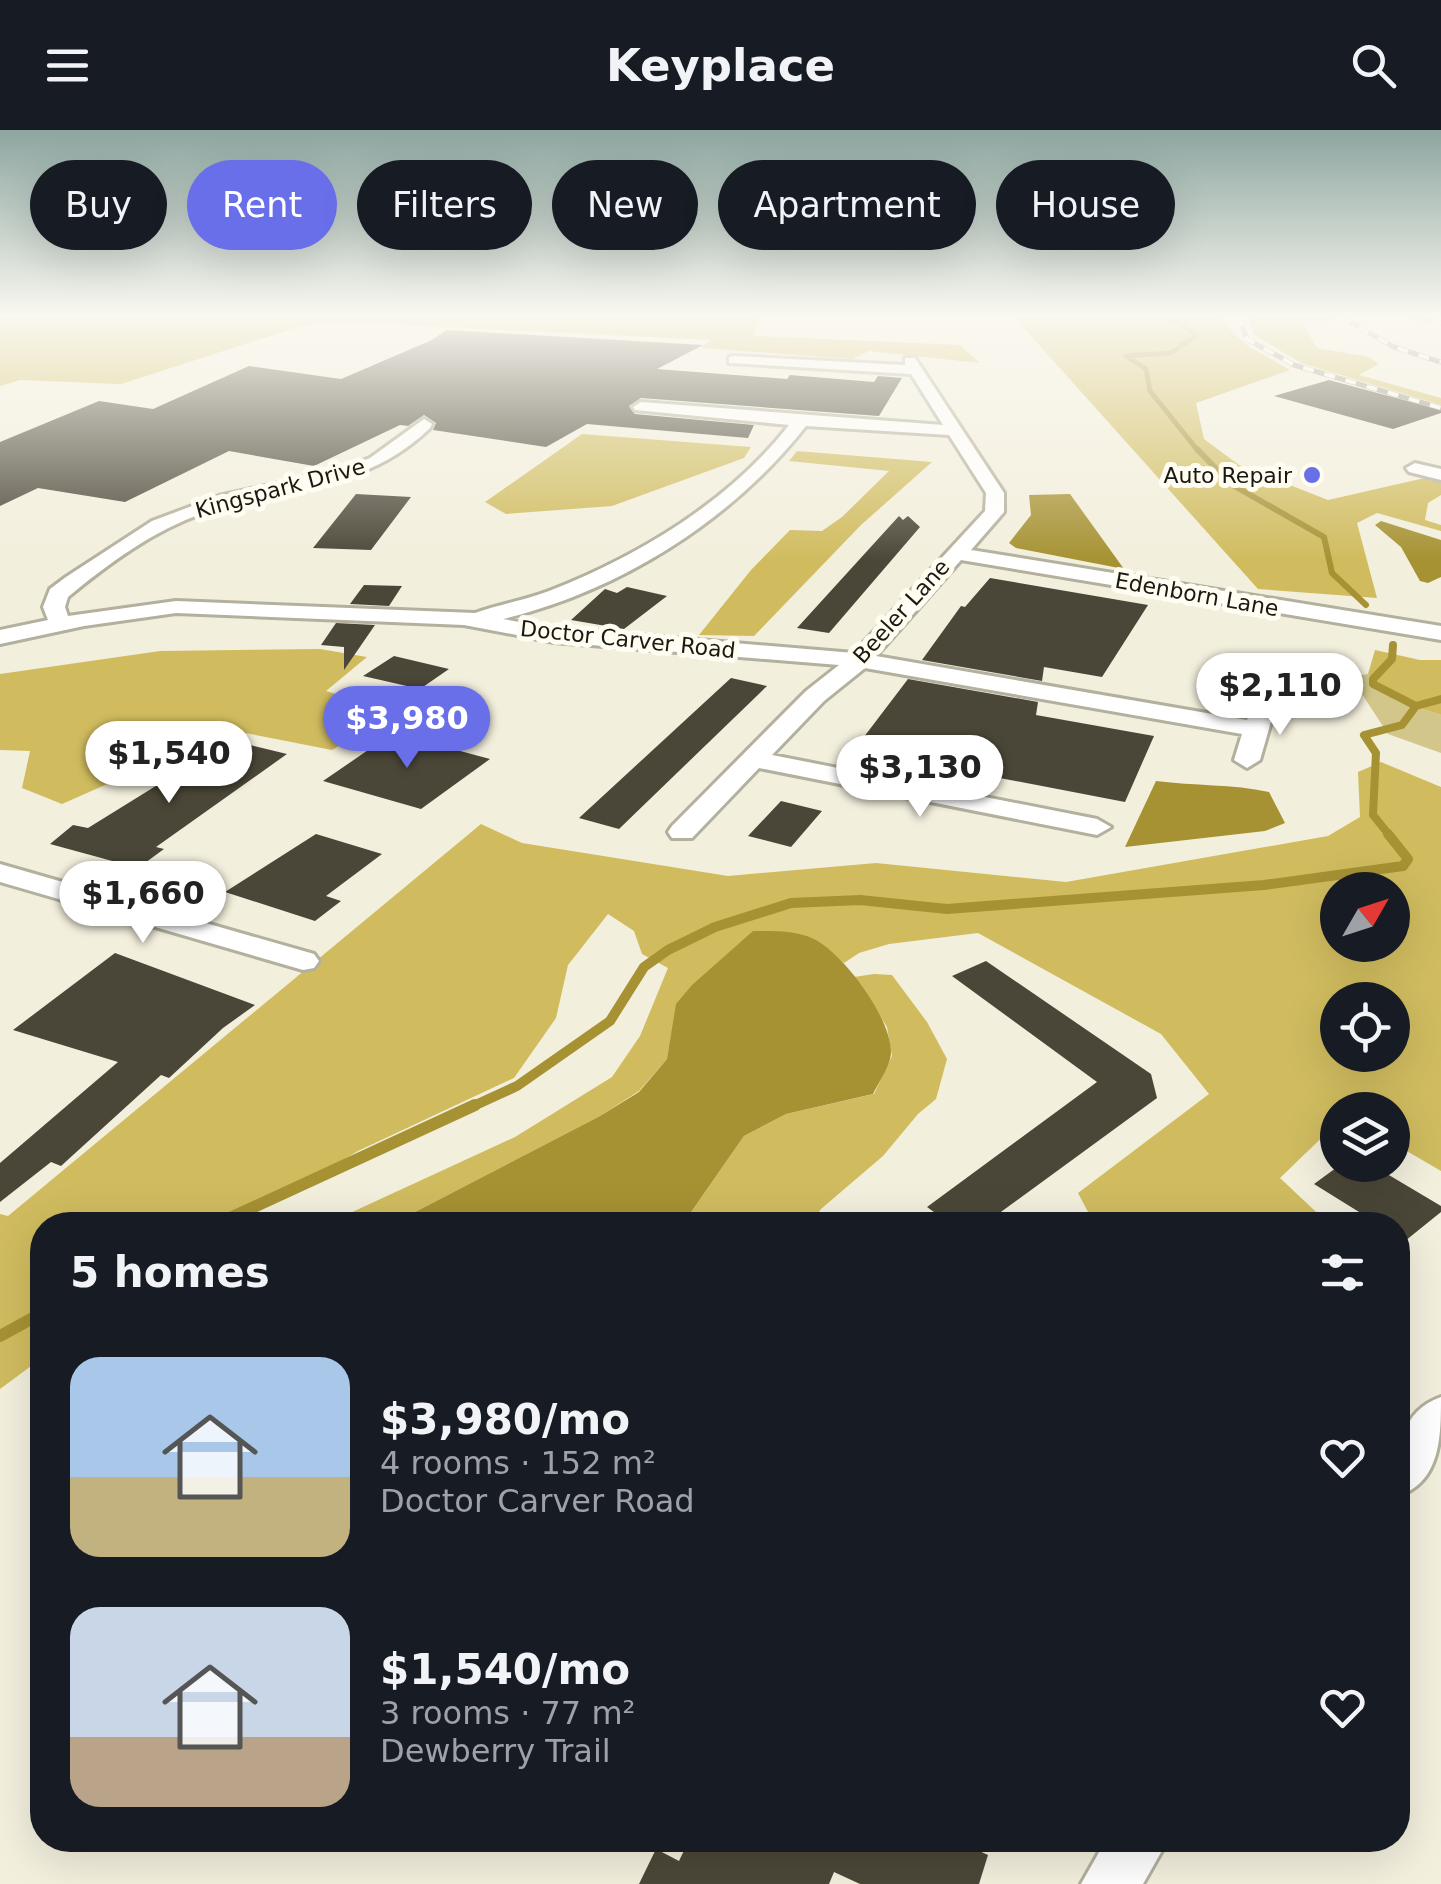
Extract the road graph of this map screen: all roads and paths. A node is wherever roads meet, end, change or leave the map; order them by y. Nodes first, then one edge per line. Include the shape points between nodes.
1 (933, 398) edge
2 (641, 406) dead end
3 (801, 420) junction
4 (424, 424) dead end
5 (954, 430) junction
6 (1415, 468) dead end
7 (1441, 475) edge
8 (954, 552) junction
9 (464, 618) junction
10 (60, 624) junction
11 (1441, 632) edge
12 (0, 638) edge
13 (860, 660) junction
14 (1266, 701) dead end
15 (1254, 730) junction
16 (754, 758) junction
17 (1246, 760) dead end
18 (1097, 826) dead end
19 (682, 832) dead end
20 (0, 873) edge
21 (303, 961) dead end
22 (1441, 1415) edge
23 (1410, 1460) edge
24 (1132, 1852) edge
25 (1109, 1884) edge

1 - 5 street, Beeler Lane
2 - 3 street
3 - 5 street
3 - 9 street via 767,463 674,534 547,599
4 - 10 street, Kingspark Drive via 406,444 360,469 200,508 126,544 58,594
5 - 8 street, Beeler Lane via 996,504
6 - 7 street
8 - 11 street, Edenborn Lane
8 - 13 street, Beeler Lane
9 - 10 street, Doctor Carver Road via 196,607
9 - 13 street, Doctor Carver Road via 554,635
10 - 12 street, Doctor Carver Road
13 - 15 street, Doctor Carver Road
13 - 16 street, Beeler Lane
14 - 15 street
15 - 17 street
16 - 18 street
16 - 19 street, Beeler Lane
20 - 21 street
22 - 23 street
24 - 25 street

